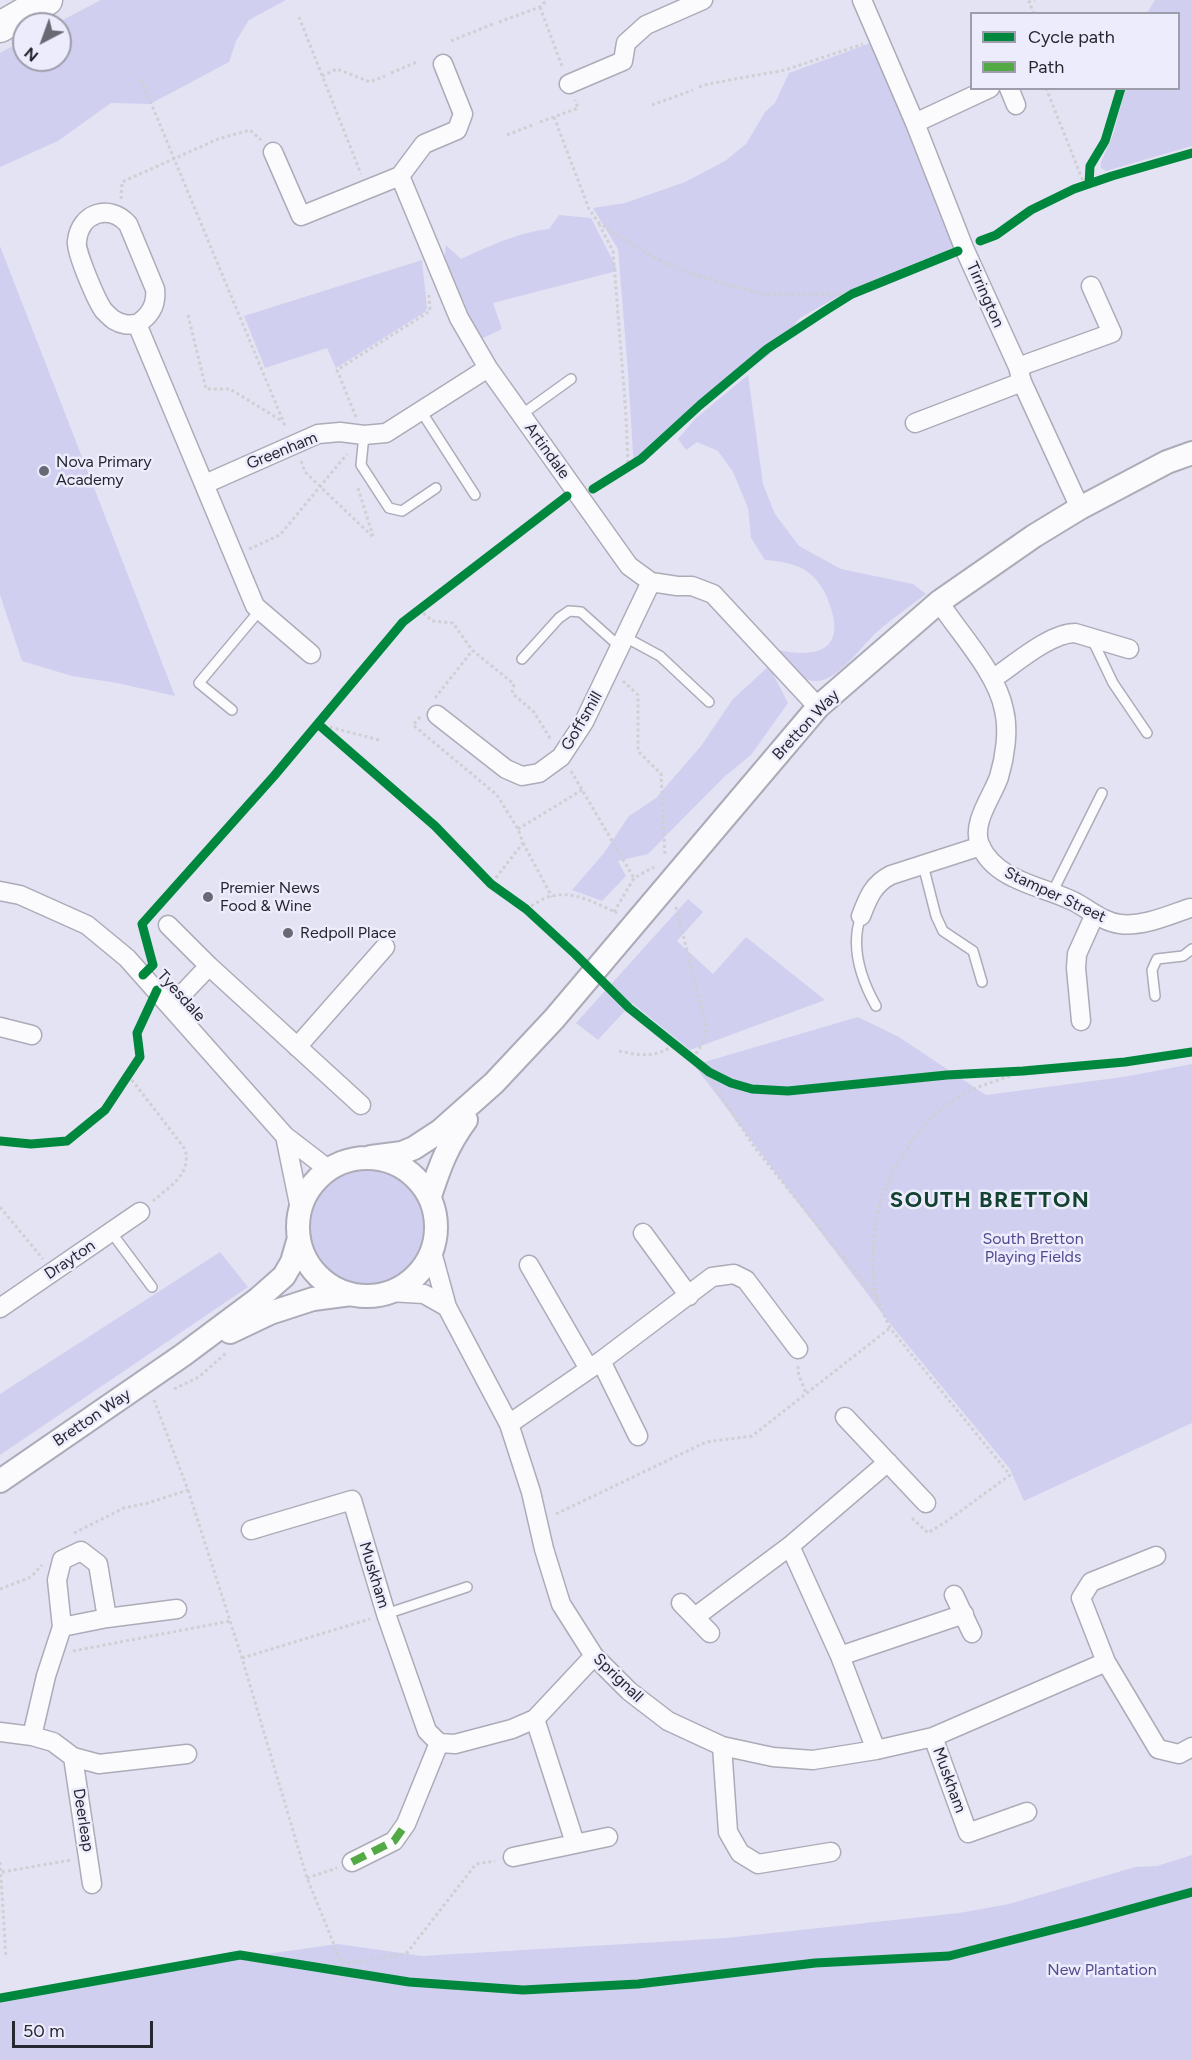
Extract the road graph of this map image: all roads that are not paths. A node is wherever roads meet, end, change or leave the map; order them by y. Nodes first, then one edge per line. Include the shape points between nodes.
1 (47, 0) edge
2 (703, 0) edge
3 (862, 0) edge
4 (0, 27) edge
5 (443, 64) dead end
6 (568, 84) dead end
7 (986, 90) edge
8 (915, 123) junction
9 (273, 152) road end
10 (400, 176) junction
11 (1091, 286) dead end
12 (137, 324) junction
13 (488, 368) junction
14 (1020, 374) junction
15 (571, 379) dead end
16 (421, 411) junction
17 (521, 415) junction
18 (915, 423) dead end
19 (364, 435) junction
20 (1192, 453) edge
21 (205, 484) junction
22 (436, 488) dead end
23 (475, 495) dead end
24 (1080, 508) junction
25 (651, 582) junction
26 (939, 602) junction
27 (260, 610) junction
28 (1091, 638) junction
29 (623, 642) junction
30 (1129, 650) dead end
31 (311, 654) dead end
32 (522, 659) dead end
33 (994, 678) junction
34 (710, 702) dead end
35 (818, 707) junction
36 (232, 710) dead end
37 (428, 712) road end
38 (1147, 733) dead end
39 (1102, 792) dead end
40 (981, 846) junction
41 (923, 865) junction
42 (0, 891) edge
43 (1052, 893) junction
44 (1191, 910) edge
45 (1095, 914) junction
46 (861, 915) joint
47 (168, 925) dead end
48 (385, 947) dead end
49 (1192, 949) edge
50 (209, 966) junction
51 (982, 982) dead end
52 (1155, 996) dead end
53 (171, 1006) junction
54 (876, 1006) dead end
55 (1081, 1021) dead end
56 (0, 1027) edge
57 (32, 1035) dead end
58 (297, 1047) junction
59 (494, 1083) junction
60 (361, 1105) dead end
61 (285, 1136) junction
62 (371, 1157) junction
63 (328, 1169) junction
64 (430, 1196) junction
65 (300, 1209) junction
66 (140, 1212) road end
67 (111, 1232) junction
68 (643, 1233) dead end
69 (299, 1238) junction
70 (432, 1252) junction
71 (529, 1265) dead end
72 (152, 1287) dead end
73 (389, 1292) junction
74 (351, 1294) junction
75 (689, 1296) junction
76 (447, 1307) junction
77 (0, 1308) edge
78 (798, 1349) road end
79 (183, 1355) junction
80 (595, 1365) junction
81 (845, 1417) dead end
82 (509, 1424) junction
83 (638, 1436) dead end
84 (888, 1462) junction
85 (0, 1481) edge
86 (926, 1503) road end
87 (251, 1530) dead end
88 (790, 1546) junction
89 (1156, 1556) dead end
90 (467, 1587) dead end
91 (954, 1595) dead end
92 (681, 1603) dead end
93 (177, 1609) dead end
94 (386, 1614) junction
95 (964, 1614) junction
96 (695, 1617) junction
97 (108, 1618) junction
98 (62, 1627) junction
99 (711, 1633) dead end
100 (972, 1633) dead end
101 (594, 1656) junction
102 (840, 1656) junction
103 (1106, 1662) junction
104 (535, 1719) junction
105 (0, 1732) edge
106 (32, 1736) junction
107 (933, 1737) junction
108 (440, 1743) junction
109 (722, 1746) junction
110 (1192, 1747) edge
111 (876, 1750) junction
112 (187, 1754) dead end
113 (74, 1757) junction
114 (1027, 1812) dead end
115 (608, 1837) dead end
116 (575, 1843) junction
117 (831, 1852) dead end
118 (513, 1857) road end
119 (352, 1862) road end
120 (92, 1884) dead end

1 - 4 highway
2 - 6 street via 646,25 627,43 623,62
3 - 8 street, Tirrington
5 - 10 street via 463,114 457,130 424,144
7 - 8 street
8 - 14 street, Tirrington via 964,248
9 - 10 street via 300,216
10 - 13 street, Artindale via 459,318
11 - 14 street via 1112,333
12 - 12 street via 125,325 105,312 78,252 79,231 97,214 109,212 128,224 155,289 153,309
12 - 21 street
13 - 16 street, Greenham
13 - 17 street, Artindale
14 - 18 street
14 - 24 street, Tirrington
15 - 17 lane
16 - 19 street, Greenham via 386,433
16 - 23 lane
17 - 25 street, Artindale via 629,566
19 - 21 street, Greenham via 318,434
19 - 22 lane via 361,465 389,508 402,511
20 - 24 street, Bretton Way
21 - 27 street
24 - 26 street, Bretton Way
25 - 29 street, Goffsmill
25 - 35 street via 692,586 713,594
26 - 33 street
26 - 35 street, Bretton Way
27 - 31 street
27 - 36 lane via 199,683
28 - 30 street
28 - 33 street via 1069,633 1051,639
28 - 38 lane via 1113,683
29 - 32 lane via 580,612 569,610
29 - 34 lane via 660,656
29 - 37 street, Goffsmill via 584,722 561,757 539,773 522,776 506,769
33 - 40 street via 1004,710 1006,737 999,776 979,825
35 - 59 street, Bretton Way via 554,1019
39 - 43 lane
40 - 41 street
40 - 43 street, Stamper Street via 1007,874
41 - 46 street via 881,880
41 - 51 lane via 942,931 973,951
42 - 53 street, Tyesdale via 20,895 87,925 127,958
43 - 45 street, Stamper Street
44 - 45 street, Stamper Street via 1138,924 1120,924
45 - 55 street via 1077,954
46 - 54 lane via 856,943 866,989
47 - 50 street
48 - 58 street
49 - 52 lane via 1183,956 1157,959 1152,970
50 - 53 street, Tyesdale
50 - 58 street
53 - 61 street, Tyesdale
56 - 57 street
58 - 60 street
59 - 62 street, Bretton Way via 440,1131 414,1148
59 - 64 street, Bretton Way via 452,1140
61 - 63 street, Tyesdale
61 - 65 street, Tyesdale
62 - 63 street via 349,1160
62 - 64 street via 405,1169
63 - 65 street via 306,1194
64 - 70 street via 436,1234
65 - 69 street
66 - 67 street, Drayton
67 - 72 lane
67 - 77 street, Drayton
68 - 75 street
69 - 74 street via 316,1274 332,1287
69 - 79 street, Bretton Way via 284,1276
70 - 73 street via 422,1270 407,1284
70 - 76 street, Sprignall
71 - 80 street
73 - 74 street
73 - 76 street via 424,1294
74 - 79 street, Bretton Way via 314,1299 270,1313
75 - 78 street via 712,1277 734,1274 746,1280
75 - 80 street
76 - 82 street, Sprignall
79 - 85 street, Bretton Way
80 - 82 street
80 - 83 street
81 - 84 street
82 - 101 street, Sprignall via 561,1604
84 - 86 street
84 - 88 street
87 - 94 street, Muskham via 351,1500
88 - 96 street
88 - 102 street
89 - 103 street via 1091,1582 1081,1598
90 - 94 lane
91 - 95 street
92 - 96 street
93 - 97 street
94 - 108 street, Muskham via 427,1731
95 - 100 street
95 - 102 street
96 - 99 street
97 - 98 street
97 - 98 street via 99,1564 81,1551 62,1560 57,1580
98 - 106 street
101 - 104 street
101 - 109 street, Sprignall via 629,1691 668,1721
102 - 111 street
103 - 107 street, Sprignall
103 - 110 street via 1158,1749 1179,1754
104 - 108 street via 455,1744
104 - 116 street
105 - 106 street
106 - 113 street via 53,1743
107 - 111 street, Sprignall
107 - 114 street, Muskham via 968,1833
108 - 119 street via 406,1824 394,1841
109 - 111 street, Sprignall via 773,1757 813,1760
109 - 117 street via 728,1832 741,1853 758,1864
112 - 113 street via 99,1764
113 - 120 street, Deerleap
115 - 116 street
116 - 118 street

